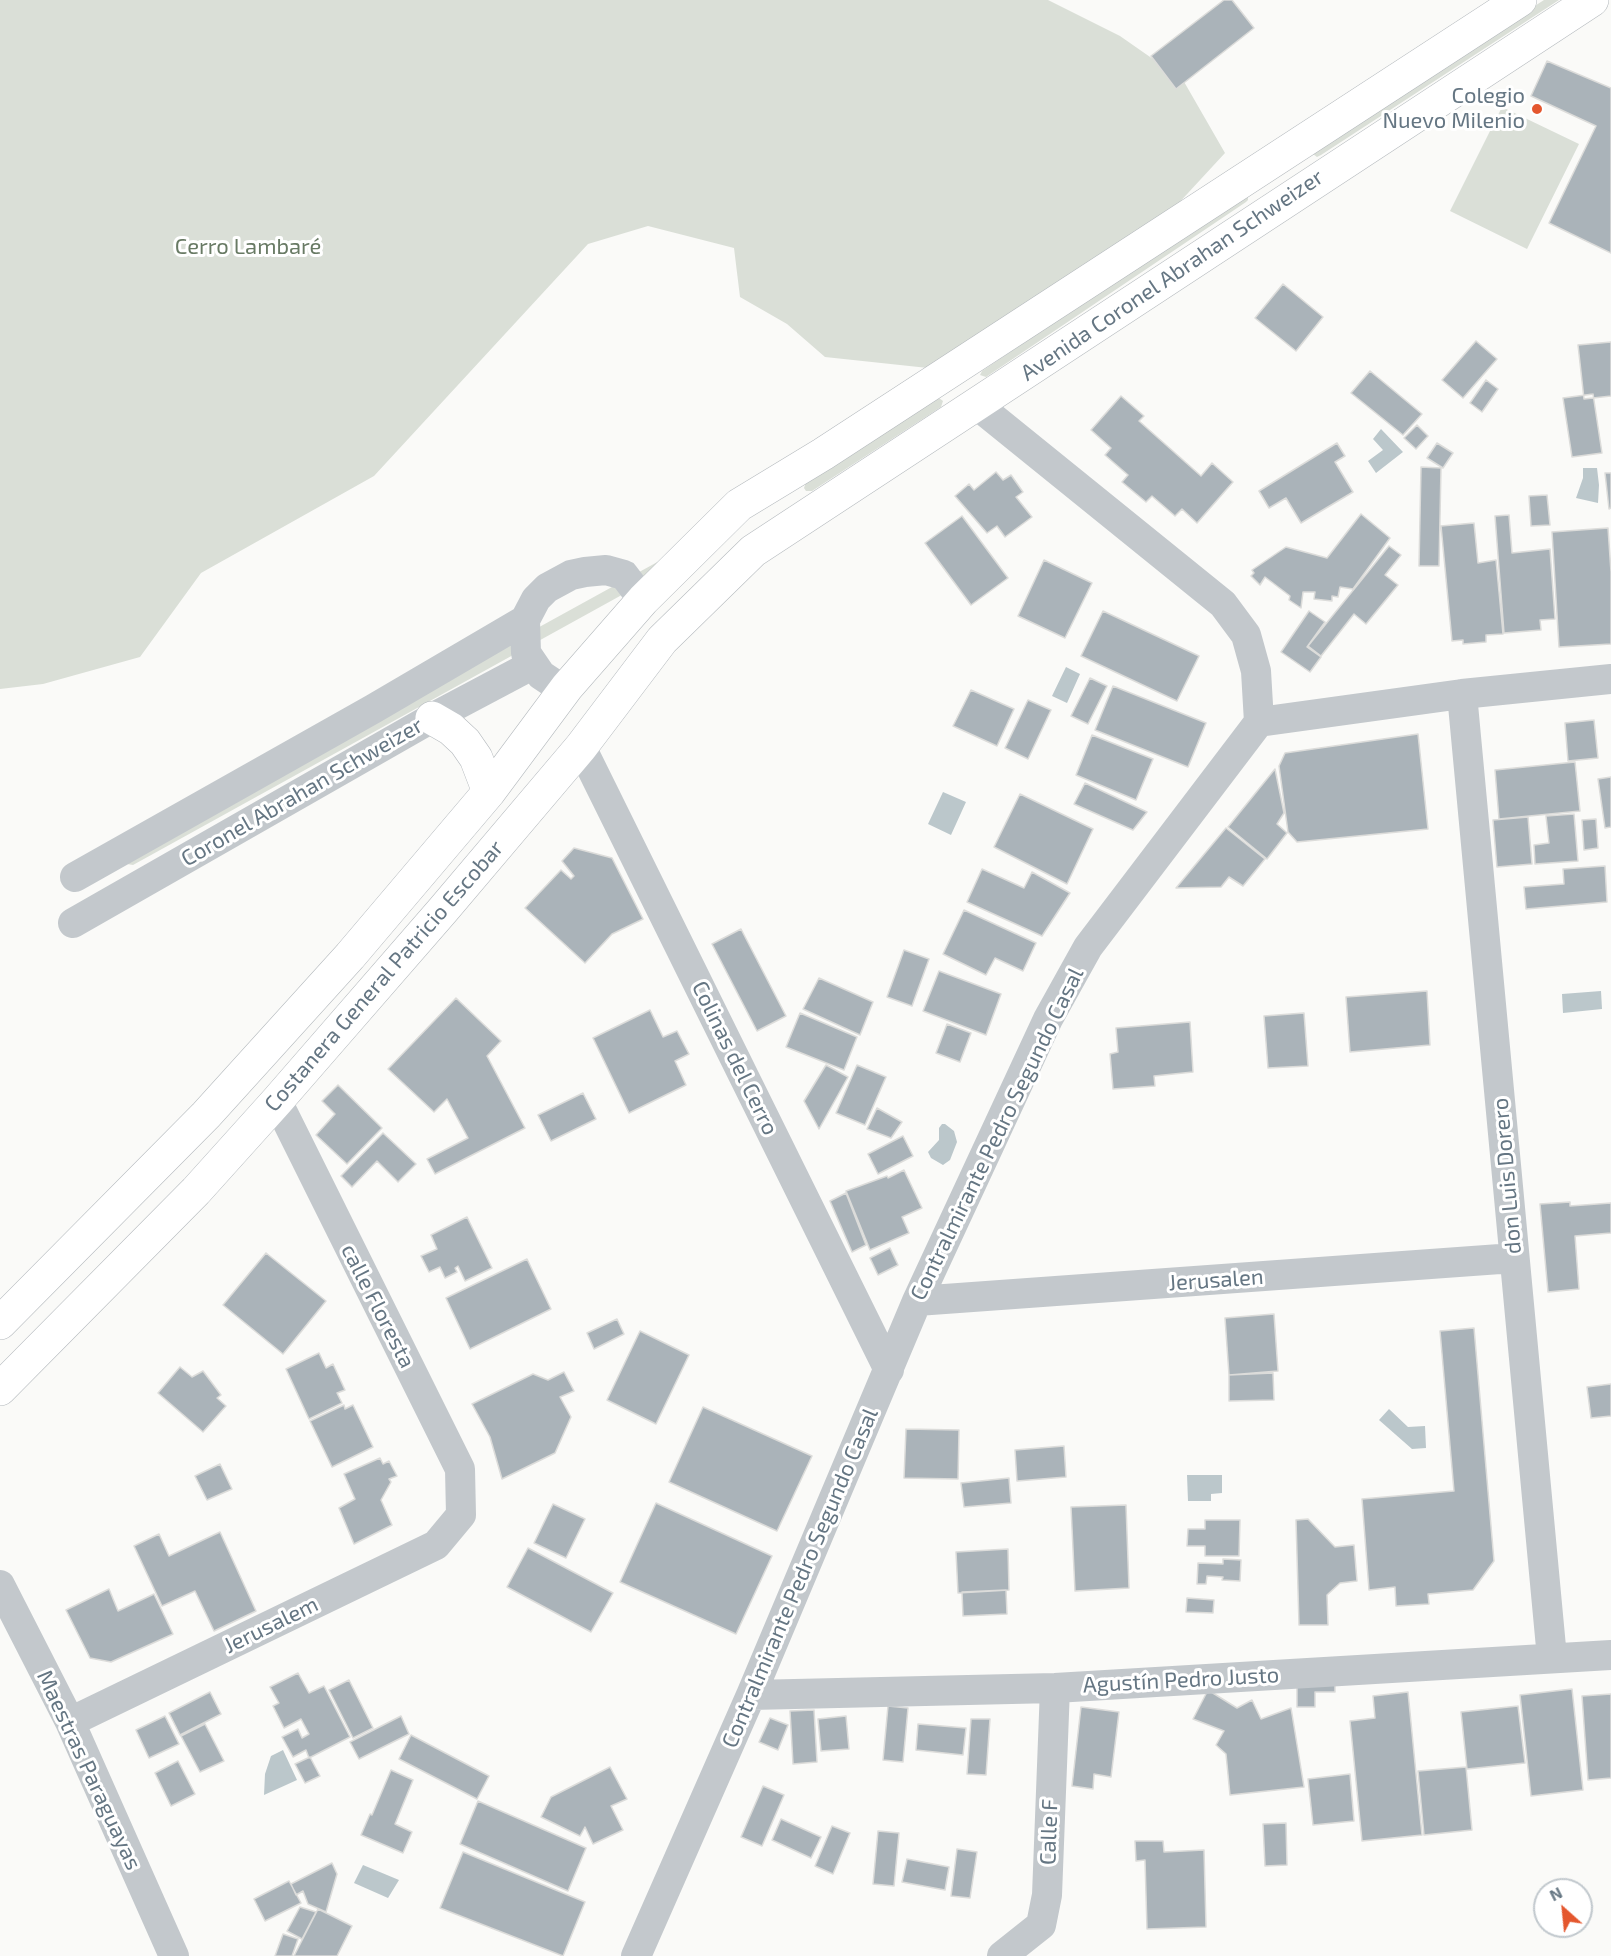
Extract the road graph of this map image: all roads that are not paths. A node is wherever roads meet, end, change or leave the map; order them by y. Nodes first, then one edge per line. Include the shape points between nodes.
1 (1520, 0) edge
2 (1592, 0) edge
3 (977, 405) junction
4 (739, 505) joint
5 (753, 551) junction
6 (643, 600) junction
7 (525, 620) junction
8 (620, 662) junction
9 (532, 665) junction
10 (1611, 679) edge
11 (567, 687) junction
12 (1462, 694) junction
13 (432, 718) junction
14 (1259, 722) junction
15 (581, 747) junction
16 (489, 792) junction
17 (75, 878) dead end
18 (443, 910) junction
19 (73, 923) dead end
20 (277, 1101) junction
21 (1515, 1258) junction
22 (917, 1301) junction
23 (0, 1323) edge
24 (889, 1370) junction
25 (0, 1389) edge
26 (461, 1515) joint
27 (0, 1585) edge
28 (1611, 1655) edge
29 (1552, 1658) junction
30 (1055, 1688) junction
31 (751, 1695) junction
32 (70, 1722) junction
33 (174, 1956) edge
34 (636, 1956) edge
35 (1002, 1956) edge

1 - 4 highway, Avenida Coronel Abrahan Schweizer via 842,442
2 - 3 highway, Avenida Coronel Abrahan Schweizer
3 - 5 highway, Avenida Coronel Abrahan Schweizer
3 - 14 street via 1223,604 1246,635 1256,671
4 - 6 highway, Costanera General Patricio Escobar
5 - 8 highway via 736,551 721,559
5 - 15 highway, Costanera General Patricio Escobar via 662,640
6 - 7 street via 624,575 606,570 585,572 548,588 536,599
6 - 8 highway via 643,622
6 - 11 highway, Costanera General Patricio Escobar
7 - 9 street via 526,653
7 - 17 street, Coronel Abrahan Schweizer
8 - 11 highway via 587,681
8 - 18 highway via 463,858 445,886
9 - 11 street via 553,683
9 - 13 street, Coronel Abrahan Schweizer
10 - 12 street
11 - 16 highway, Costanera General Patricio Escobar
12 - 14 street
12 - 21 street, don Luis Dorero
13 - 16 highway via 465,742
13 - 19 street, Coronel Abrahan Schweizer
14 - 22 street, Contralmirante Pedro Segundo Casal via 1088,947 1048,1019
15 - 18 highway, Costanera General Patricio Escobar
15 - 24 street, Colinas del Cerro
16 - 23 highway, Costanera General Patricio Escobar via 350,956 206,1115
18 - 20 highway, Costanera General Patricio Escobar
20 - 25 highway, Costanera General Patricio Escobar via 196,1191
20 - 26 street, calle Floresta via 460,1469
21 - 22 street, Jerusalen
21 - 29 street, don Luis Dorero
22 - 24 street, Contralmirante Pedro Segundo Casal
24 - 31 street, Contralmirante Pedro Segundo Casal
26 - 32 street, Jerusalem via 435,1545
27 - 32 street, Maestras Paraguayas
28 - 29 street, Agustín Pedro Justo
29 - 30 street, Agustín Pedro Justo
30 - 31 street, Agustín Pedro Justo
30 - 35 street, Calle F via 1047,1894 1041,1925
31 - 34 street, Contralmirante Pedro Segundo Casal
32 - 33 street, Maestras Paraguayas

